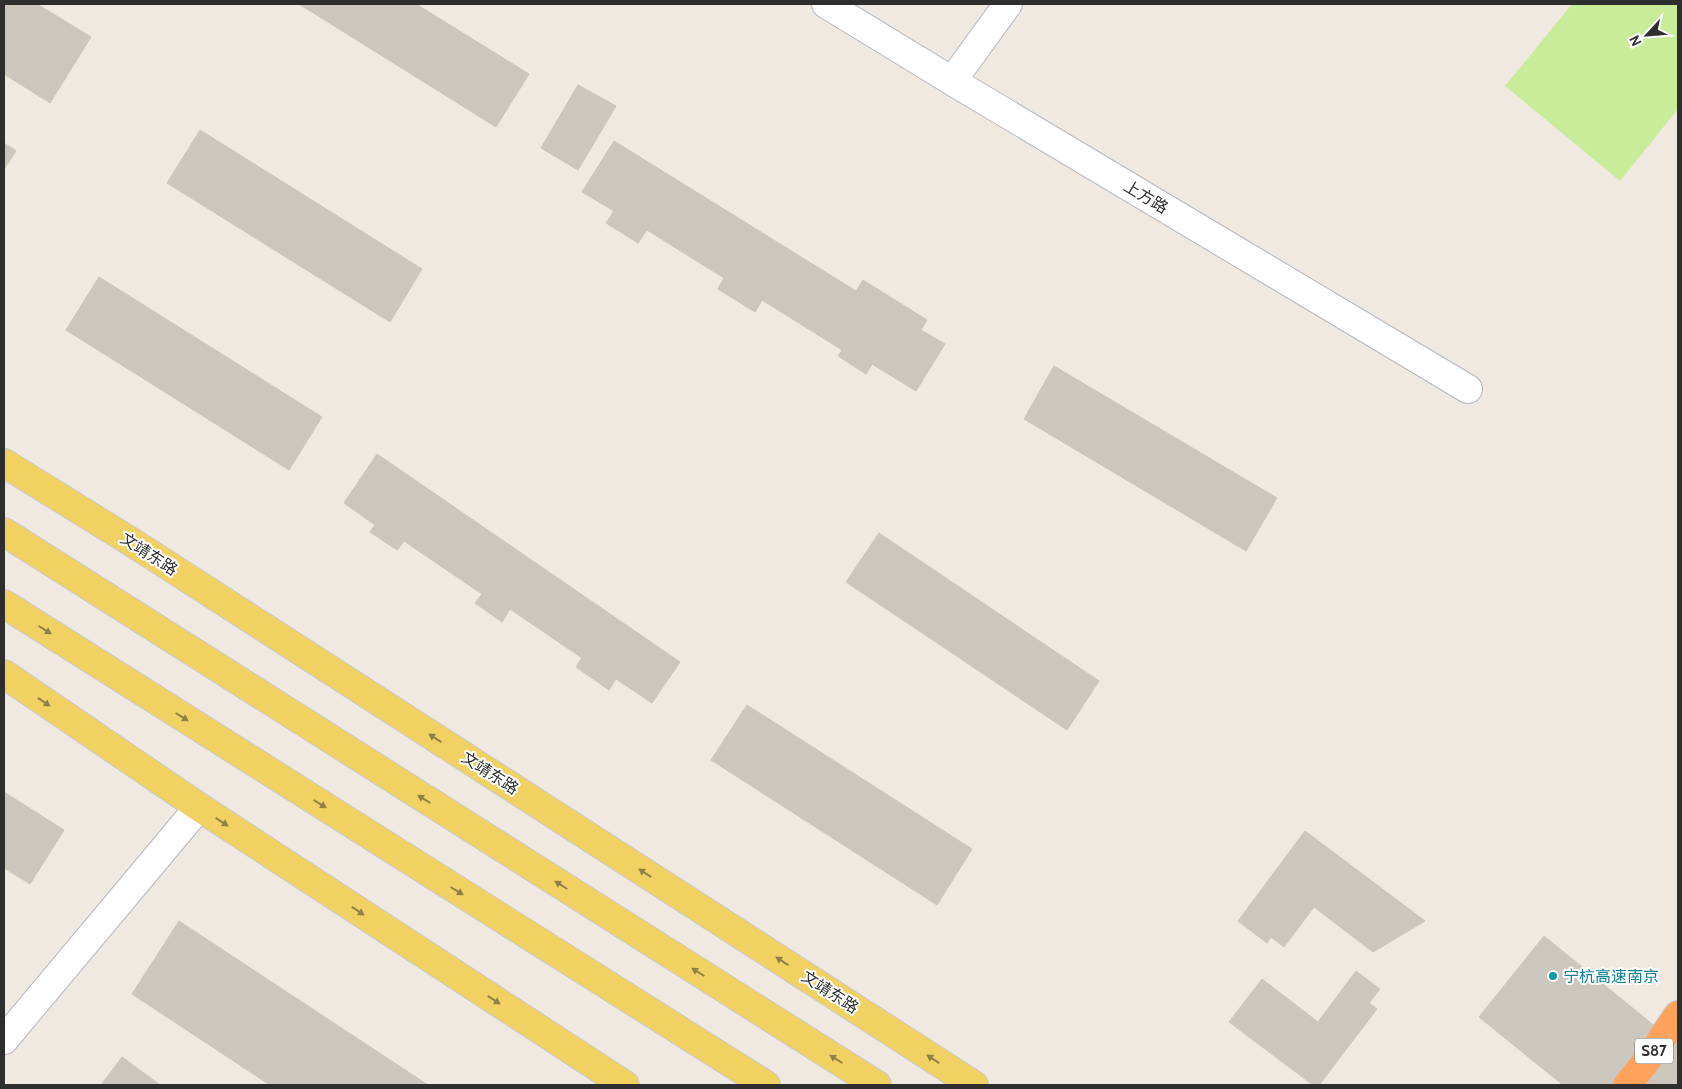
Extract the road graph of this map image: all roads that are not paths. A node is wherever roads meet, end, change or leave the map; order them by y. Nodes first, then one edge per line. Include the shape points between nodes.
1 (826, 4) edge
2 (1008, 4) edge
3 (952, 81) junction
4 (1468, 390) dead end
5 (4, 463) edge
6 (9, 536) edge
7 (4, 604) edge
8 (4, 674) edge
9 (199, 807) junction
10 (1678, 1015) edge
11 (4, 1040) edge
12 (625, 1085) edge
13 (766, 1085) edge
14 (877, 1085) edge
15 (974, 1085) edge
16 (1627, 1085) edge

1 - 3 street, 上方路
2 - 3 street
3 - 4 street, 上方路
15 -> 5 main road, 文靖东路
14 -> 6 main road
7 -> 13 main road
8 -> 9 main road
9 - 11 street
9 -> 12 main road
10 - 16 highway, S87

